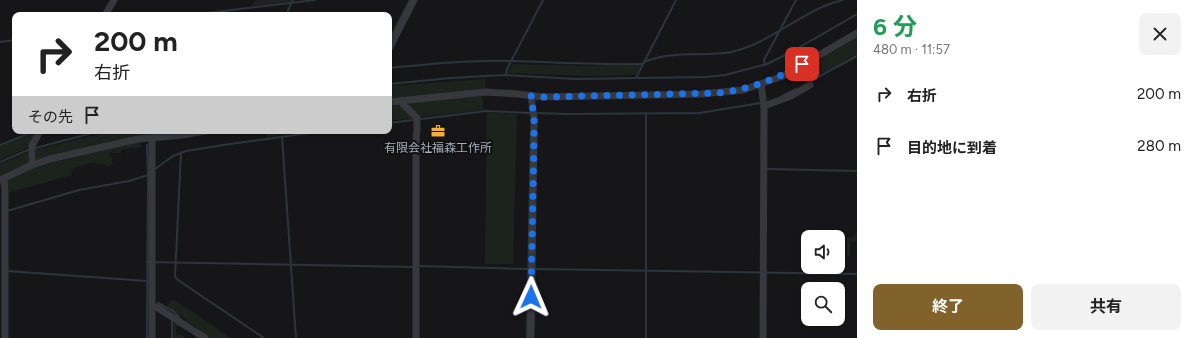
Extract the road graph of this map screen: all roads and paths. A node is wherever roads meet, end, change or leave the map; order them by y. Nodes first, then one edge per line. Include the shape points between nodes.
1 (114, 0) edge
2 (414, 0) edge
3 (107, 12) edge
4 (857, 33) edge
5 (392, 43) edge
6 (760, 84) junction
7 (810, 85) dead end
8 (531, 96) junction
9 (402, 100) junction
10 (392, 102) edge
11 (764, 106) junction
12 (39, 134) edge
13 (183, 134) edge
14 (152, 138) junction
15 (32, 165) junction
16 (2, 179) edge
17 (153, 306) junction
18 (5, 338) edge
19 (152, 338) edge
20 (205, 338) edge
21 (416, 338) edge
22 (531, 338) edge
23 (763, 338) edge

1 - 3 street
2 - 5 street
4 - 6 street via 782,76
6 - 8 street via 743,90 701,94
6 - 11 street
7 - 11 street via 791,96
8 - 9 street via 486,92
8 - 22 street
9 - 10 street
9 - 21 street via 417,119
11 - 23 street
12 - 15 street via 32,149
13 - 14 street
14 - 15 street via 138,139
14 - 17 street
15 - 16 street
16 - 18 street via 5,184
17 - 19 street
17 - 20 street

